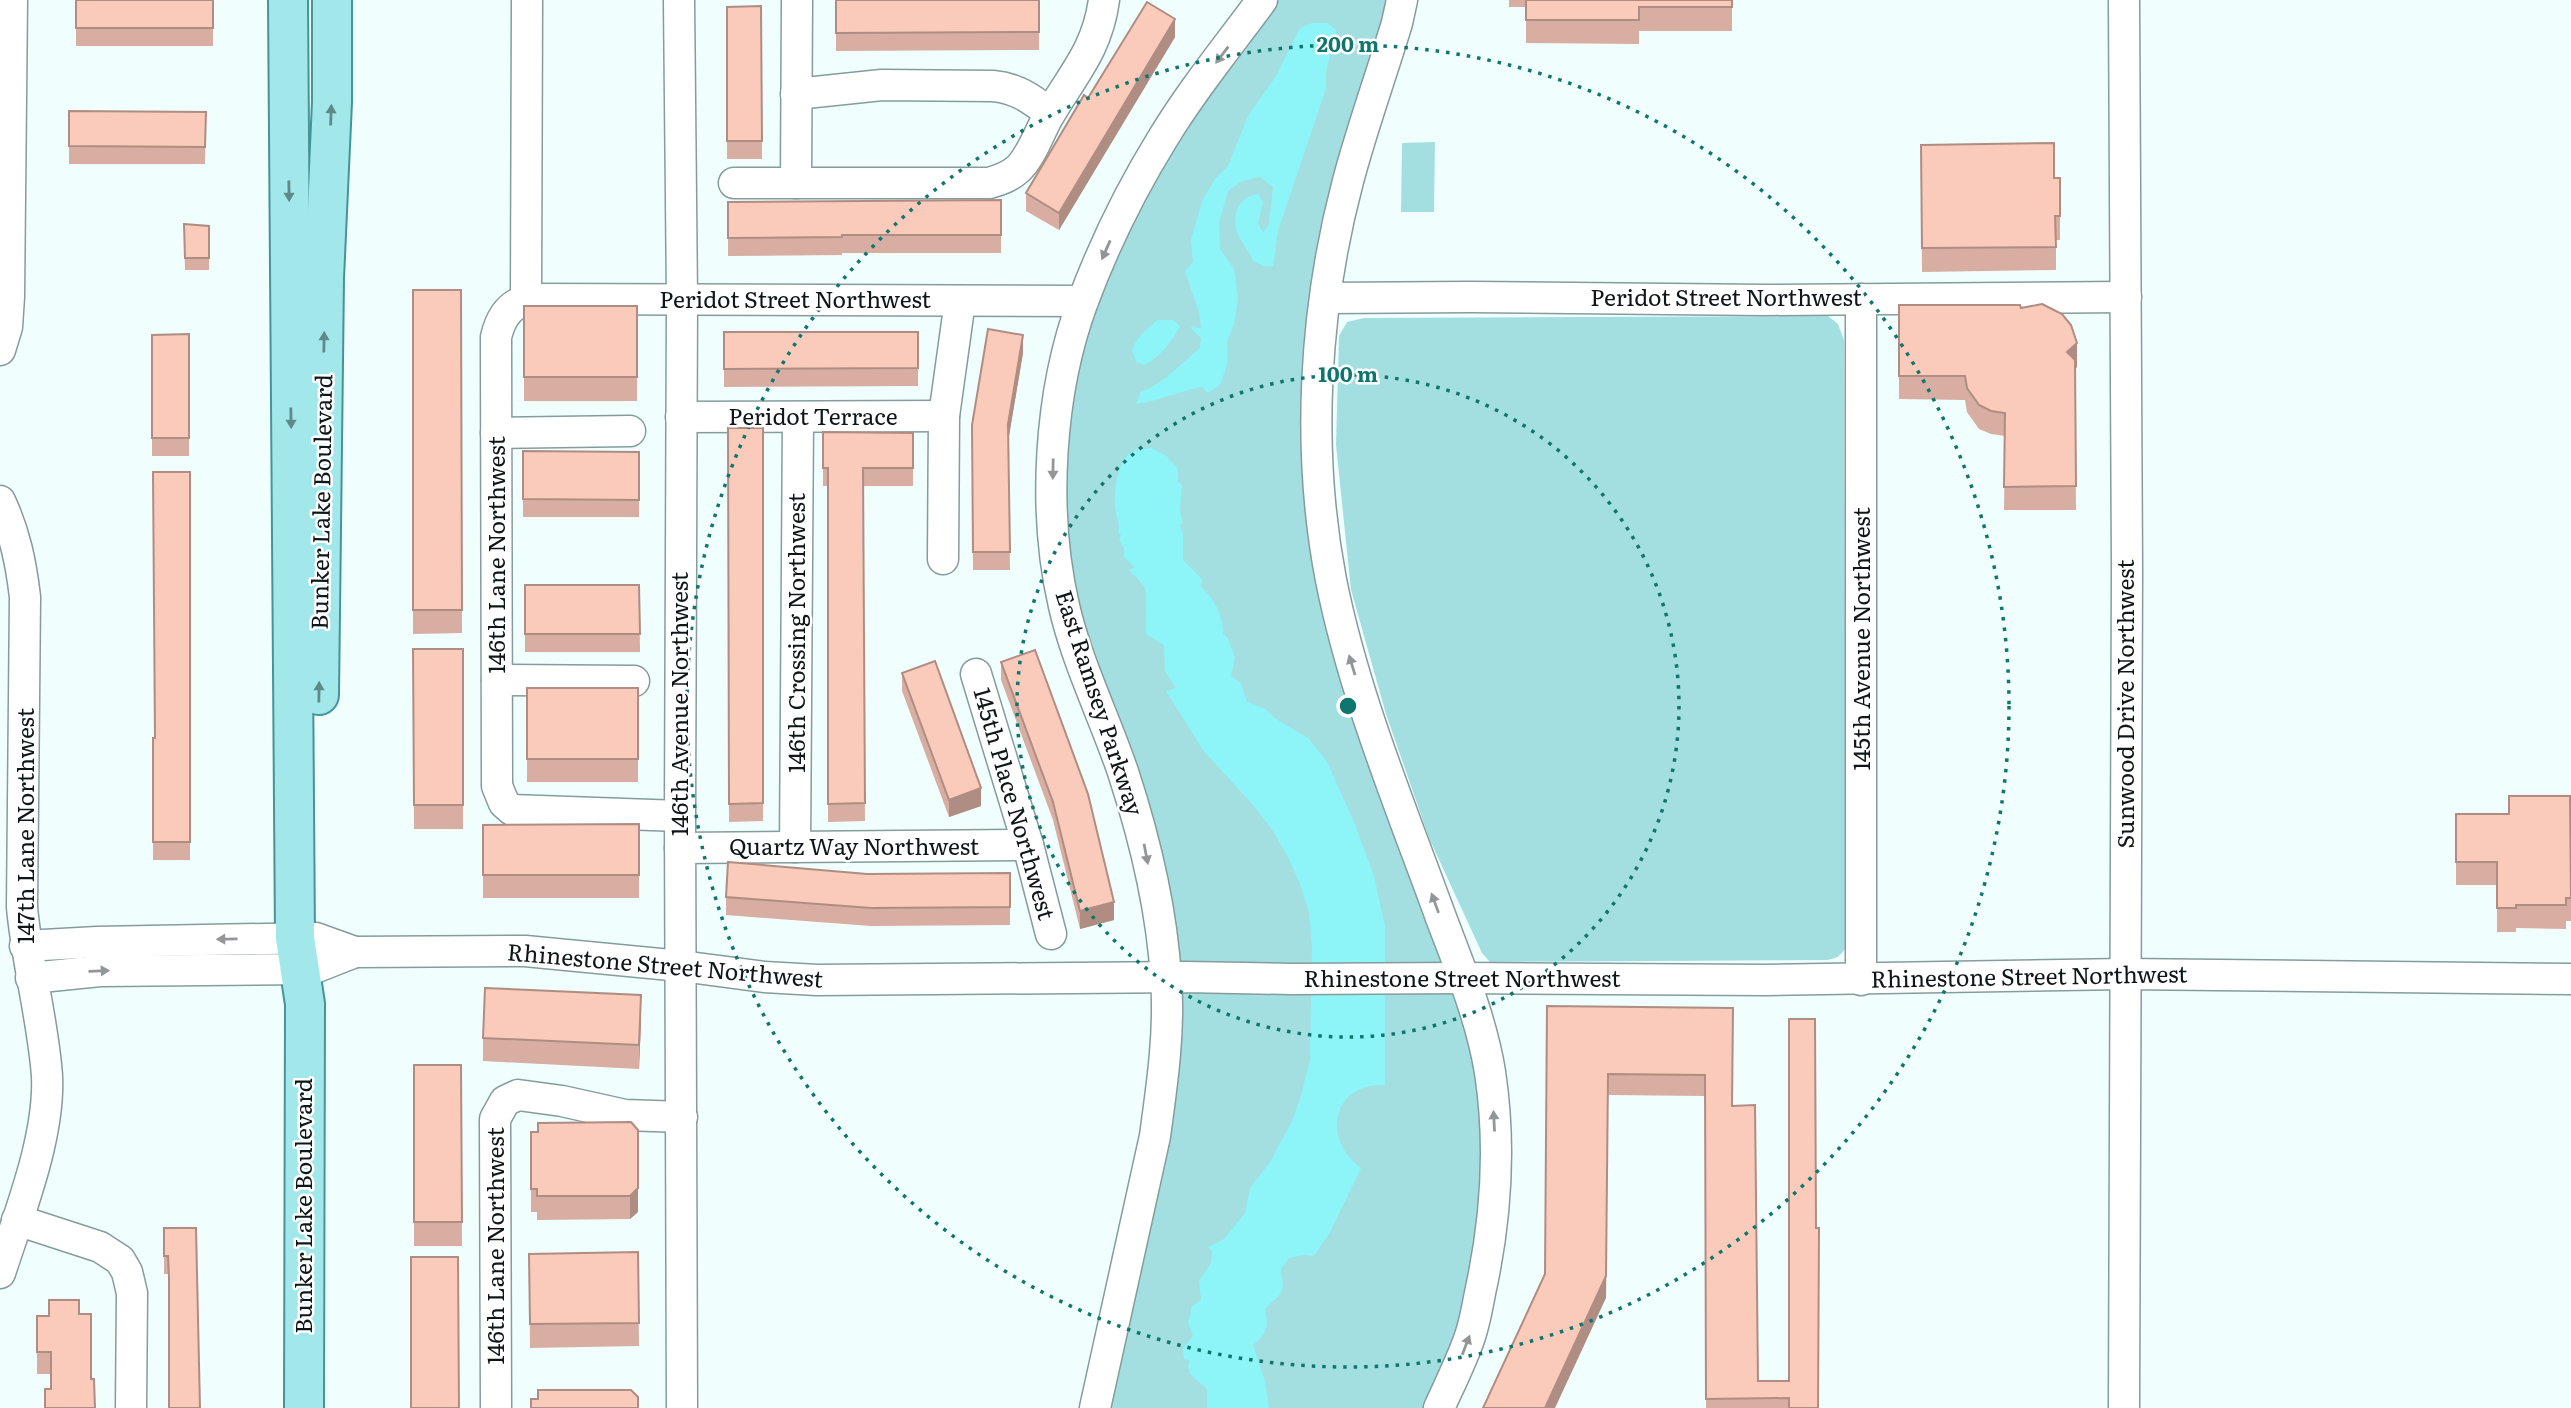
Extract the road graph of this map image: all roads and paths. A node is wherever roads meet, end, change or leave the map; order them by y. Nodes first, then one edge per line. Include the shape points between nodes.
1 (12, 0) edge
2 (288, 0) edge
3 (332, 0) edge
4 (527, 0) edge
5 (679, 0) edge
6 (797, 0) edge
7 (1104, 0) edge
8 (1262, 0) edge
9 (1402, 0) edge
10 (2124, 0) edge
11 (796, 94) junction
12 (1050, 113) junction
13 (734, 183) dead end
14 (796, 183) junction
15 (2126, 297) junction
16 (1326, 298) junction
17 (682, 299) junction
18 (1861, 299) junction
19 (960, 301) junction
20 (1083, 301) junction
21 (518, 304) junction
22 (0, 351) edge
23 (944, 416) junction
24 (681, 417) junction
25 (798, 418) junction
26 (630, 431) dead end
27 (496, 433) junction
28 (0, 502) edge
29 (943, 559) dead end
30 (976, 674) dead end
31 (497, 680) junction
32 (634, 681) dead end
33 (680, 816) junction
34 (1027, 845) junction
35 (795, 847) junction
36 (680, 848) junction
37 (1051, 934) dead end
38 (25, 946) junction
39 (305, 964) junction
40 (681, 966) junction
41 (2124, 974) junction
42 (1166, 977) junction
43 (31, 978) junction
44 (1462, 978) junction
45 (2571, 979) edge
46 (1861, 980) junction
47 (682, 1117) junction
48 (17, 1220) junction
49 (0, 1273) edge
50 (131, 1408) edge
51 (304, 1408) edge
52 (496, 1408) edge
53 (682, 1408) edge
54 (1095, 1408) edge
55 (1439, 1408) edge
56 (2124, 1408) edge

1 - 22 street via 9,297
2 -> 39 main road, Bunker Lake Boulevard
39 -> 3 main road, Bunker Lake Boulevard
4 - 21 street
5 - 17 street, 146th Avenue Northwest
6 - 11 street
7 - 12 street via 1101,24 1089,53
8 -> 20 street, East Ramsey Parkway via 1163,137
9 - 16 street via 1348,182
10 - 15 street, Sunwood Drive Northwest
11 - 12 street via 894,85 1009,87
11 - 14 street
12 - 14 street via 1021,167 989,183
13 - 14 street
15 - 18 street, Peridot Street Northwest
15 - 41 street, Sunwood Drive Northwest
16 - 18 street, Peridot Street Northwest
44 -> 16 street via 1363,699 1331,578 1317,406
17 - 19 street, Peridot Street Northwest
17 - 21 street, Peridot Street Northwest
17 - 24 street, 146th Avenue Northwest
18 - 46 street, 145th Avenue Northwest
19 - 20 street, Peridot Street Northwest
19 - 23 street
20 -> 42 street, East Ramsey Parkway via 1068,352 1053,446 1055,554 1064,607 1142,836
21 - 27 street, 146th Lane Northwest via 499,324 496,337
23 - 25 street, Peridot Terrace
23 - 29 street
24 - 25 street, Peridot Terrace
24 - 33 street, 146th Avenue Northwest
25 - 35 street, 146th Crossing Northwest
26 - 27 street
27 - 31 street, 146th Lane Northwest
28 - 38 street, 147th Lane Northwest via 21,561 25,597
30 - 34 street, 145th Place Northwest
31 - 32 street
31 - 33 street, 146th Lane Northwest via 497,786 512,810
33 - 36 street, 146th Avenue Northwest
34 - 35 street, Quartz Way Northwest
34 - 37 street, 145th Place Northwest
35 - 36 street, Quartz Way Northwest
36 - 40 street, 146th Avenue Northwest
39 -> 38 street, Rhinestone Street Northwest via 97,942
38 - 43 street, 147th Lane Northwest
39 - 40 street, Rhinestone Street Northwest via 355,952 525,951
43 -> 39 street, Rhinestone Street Northwest
39 - 51 main road, Bunker Lake Boulevard
40 - 42 street, Rhinestone Street Northwest via 817,980
40 - 47 street, 146th Avenue Northwest
41 - 45 street, Rhinestone Street Northwest
41 - 46 street, Rhinestone Street Northwest
41 - 56 street, Sunwood Drive Northwest
42 - 44 street, Rhinestone Street Northwest
42 - 54 street, East Ramsey Parkway via 1155,1136
43 - 48 street, 147th Lane Northwest via 47,1076 46,1098 40,1140
44 - 46 street, Rhinestone Street Northwest
55 -> 44 street via 1469,1340 1493,1217 1490,1071 1476,1010
47 - 52 street, 146th Lane Northwest via 625,1115 518,1095 505,1101 495,1119
47 - 53 street, 146th Avenue Northwest
48 - 49 street, 147th Lane Northwest
48 - 50 street via 100,1247 120,1260 132,1293

